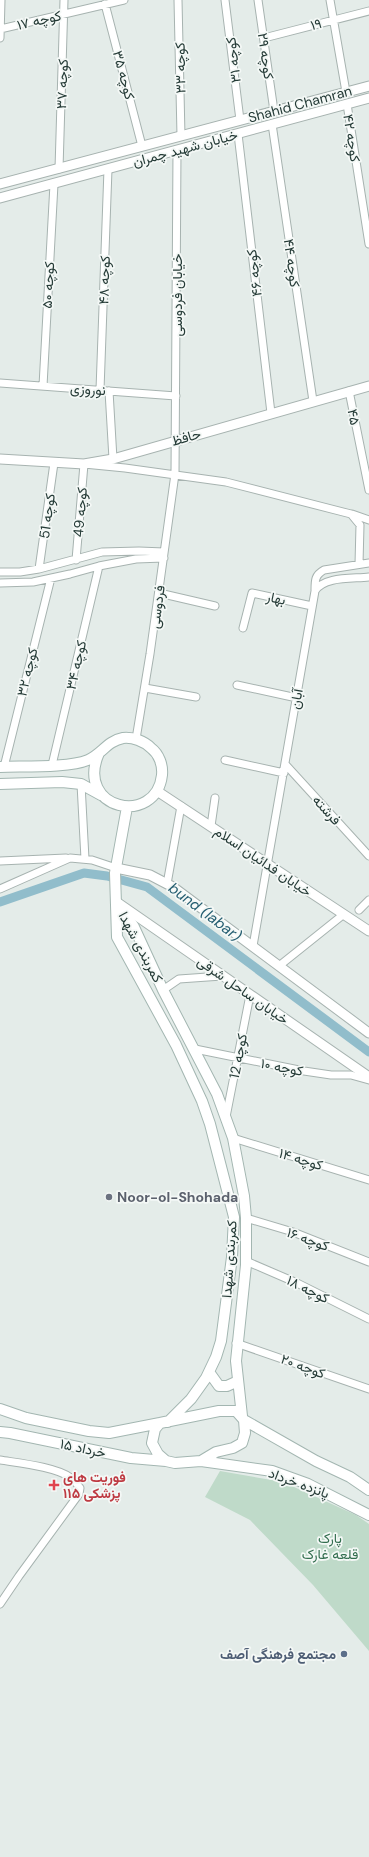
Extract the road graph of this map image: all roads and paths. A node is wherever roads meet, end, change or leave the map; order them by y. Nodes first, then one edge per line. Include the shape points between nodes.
1 (1, 0) edge
2 (64, 0) edge
3 (124, 0) edge
4 (178, 0) edge
5 (225, 0) edge
6 (258, 0) edge
7 (330, 0) edge
8 (105, 4) junction
9 (369, 11) edge
10 (64, 14) junction
11 (333, 20) junction
12 (0, 29) edge
13 (0, 38) edge
14 (264, 38) junction
15 (369, 86) edge
16 (346, 92) junction
17 (369, 98) edge
18 (347, 104) junction
19 (274, 111) junction
20 (240, 120) junction
21 (272, 124) junction
22 (238, 134) junction
23 (181, 136) junction
24 (142, 146) junction
25 (177, 150) junction
26 (59, 168) junction
27 (108, 169) junction
28 (0, 184) edge
29 (54, 184) junction
30 (0, 198) edge
31 (369, 244) edge
32 (0, 383) edge
33 (43, 386) junction
34 (369, 386) edge
35 (100, 390) junction
36 (109, 391) junction
37 (349, 391) junction
38 (176, 396) junction
39 (313, 401) junction
40 (271, 413) junction
41 (176, 440) junction
42 (0, 459) edge
43 (113, 459) junction
44 (54, 463) junction
45 (84, 464) junction
46 (175, 474) junction
47 (368, 481) edge
48 (369, 490) edge
49 (351, 514) junction
50 (369, 520) edge
51 (164, 555) junction
52 (76, 560) junction
53 (369, 563) edge
54 (359, 564) junction
55 (99, 566) junction
56 (39, 569) junction
57 (0, 572) edge
58 (369, 577) edge
59 (51, 578) junction
60 (0, 583) edge
61 (315, 591) junction
62 (159, 593) junction
63 (215, 606) dead end
64 (312, 606) junction
65 (243, 628) dead end
66 (237, 685) dead end
67 (145, 688) junction
68 (196, 697) dead end
69 (296, 698) junction
70 (136, 739) junction
71 (99, 753) junction
72 (225, 760) dead end
73 (285, 764) junction
74 (52, 765) junction
75 (2, 767) edge
76 (284, 773) junction
77 (0, 784) edge
78 (81, 784) junction
79 (157, 791) junction
80 (102, 795) junction
81 (215, 798) dead end
82 (181, 806) junction
83 (127, 807) junction
84 (211, 826) junction
85 (369, 856) edge
86 (70, 858) junction
87 (85, 859) junction
88 (0, 861) edge
89 (268, 865) junction
90 (116, 870) junction
91 (167, 884) junction
92 (0, 889) edge
93 (117, 899) junction
94 (369, 900) edge
95 (359, 910) dead end
96 (344, 914) junction
97 (369, 931) edge
98 (253, 946) junction
99 (279, 966) junction
100 (222, 976) junction
101 (164, 990) junction
102 (250, 995) junction
103 (369, 1033) edge
104 (195, 1049) junction
105 (238, 1058) junction
106 (369, 1079) edge
107 (226, 1117) junction
108 (233, 1138) junction
109 (369, 1180) edge
110 (246, 1218) junction
111 (246, 1261) junction
112 (369, 1262) edge
113 (369, 1319) edge
114 (236, 1343) junction
115 (208, 1372) junction
116 (238, 1381) junction
117 (369, 1390) edge
118 (0, 1409) edge
119 (243, 1418) junction
120 (164, 1423) junction
121 (0, 1432) edge
122 (0, 1460) edge
123 (166, 1461) junction
124 (202, 1461) junction
125 (369, 1490) edge
126 (369, 1515) edge
127 (0, 1604) edge

1 - 12 street
2 - 10 street, کوچه ۳۷
3 - 8 street, کوچه ۱۷
4 - 23 street, کوچه ۳۳
5 - 20 street, کوچه ۳۱
6 - 14 street, کوچه ۲۹
7 - 11 street
8 - 10 street, کوچه ۱۷
8 - 24 street, کوچه ۳۵
9 - 11 street, ۱۹
10 - 12 street, کوچه ۱۷
10 - 26 street, کوچه ۳۷
11 - 14 street, ۱۹
11 - 16 street
12 - 13 street
14 - 19 street, کوچه ۲۹
15 - 16 street, Shahid Chamran
16 - 19 street, Shahid Chamran
17 - 18 street, خیابان شهید چمران
18 - 21 street, خیابان شهید چمران
18 - 31 street, کوچه ۴۲
19 - 20 street, Shahid Chamran
20 - 23 street, Shahid Chamran
21 - 22 street, خیابان شهید چمران
21 - 39 street, کوچه ۴۴
22 - 25 street, خیابان شهید چمران
22 - 40 street, کوچه ۴۶
23 - 24 street, Shahid Chamran
24 - 26 street, Shahid Chamran
25 - 27 street, خیابان شهید چمران
25 - 38 street, خیابان فردوسی
26 - 28 street, Shahid Chamran
27 - 29 street, خیابان شهید چمران
27 - 35 street, کوچه ۴۸
29 - 30 street, خیابان شهید چمران
29 - 33 street, کوچه ۵۰
32 - 33 street, نوروزی
33 - 35 street, نوروزی
34 - 37 street, حافظ
35 - 36 street, نوروزی
36 - 38 street, نوروزی
36 - 43 street
37 - 39 street, حافظ
37 - 47 street, ۴۵
38 - 41 street, خیابان فردوسی
39 - 40 street, حافظ
40 - 41 street, حافظ
41 - 43 street, حافظ
41 - 46 street, خیابان فردوسی
42 - 44 street, حافظ
43 - 45 street, حافظ
44 - 45 street, حافظ
44 - 56 street, کوچه 51
45 - 46 street
45 - 52 street, کوچه 49
46 - 49 street via 226,482
46 - 51 street, فردوسی
47 - 48 street, ۴۵
49 - 50 street
49 - 54 street via 360,525
51 - 52 street via 113,551
51 - 55 street
51 - 62 street, فردوسی
52 - 56 street
53 - 54 street
54 - 61 street, آبان via 331,568 318,573
55 - 59 street
55 - 74 street, کوچه ۳۴
56 - 57 street
58 - 61 street via 326,582 318,585
59 - 60 street via 33,582
59 - 75 street, کوچه ۳۲
61 - 64 street, آبان
62 - 63 street
62 - 67 street, فردوسی
64 - 65 street, بهار via 252,593
64 - 69 street, آبان
66 - 69 street
67 - 68 street
67 - 70 street, فردوسی
69 - 73 street, آبان
70 - 71 main road via 115,740
70 - 79 main road via 145,742 158,755 162,773
71 - 74 main road via 88,760
71 - 80 main road via 93,775
72 - 76 street
73 - 76 street, آبان
73 - 85 street, فرشته
74 - 75 main road
76 - 89 street, آبان
77 - 78 main road
78 - 80 main road
78 - 87 street
79 - 82 street, خیابان فدائیان اسلام
79 - 83 main road via 144,803
80 - 83 main road via 111,802
81 - 84 street
82 - 84 street, خیابان فدائیان اسلام
82 - 91 street
83 - 90 main road
84 - 89 street, خیابان فدائیان اسلام
86 - 87 street
86 - 88 street
86 - 92 street
87 - 90 street
89 - 96 street, خیابان فدائیان اسلام
89 - 98 street, آبان
90 - 91 street via 150,875
90 - 93 main road
91 - 98 street
93 - 100 street, خیابان ساحل شرقی
93 - 101 main road, کمربندی شهدا via 134,927
93 - 115 main road, کمربندی شهدا via 117,937 176,1045 202,1102 234,1217 232,1257 221,1341
94 - 95 street
96 - 97 street, خیابان فدائیان اسلام
96 - 99 street
98 - 99 street
99 - 103 street
100 - 101 street via 178,979
100 - 102 street, خیابان ساحل شرقی
101 - 104 main road, کمربندی شهدا
102 - 105 street, کوچه 12
102 - 106 street, خیابان ساحل شرقی
104 - 105 street, کوچه ۱۰
104 - 107 main road, کمربندی شهدا
105 - 106 street, کوچه ۱۰ via 331,1075 351,1075
105 - 107 street, کوچه 12
107 - 108 main road, کمربندی شهدا
108 - 109 street, کوچه ۱۴
108 - 110 main road, کمربندی شهدا
110 - 111 main road, کمربندی شهدا
110 - 112 street, کوچه ۱۶ via 292,1232
111 - 113 street, کوچه ۱۸
111 - 114 main road, کمربندی شهدا
114 - 116 main road, کمربندی شهدا
114 - 117 street, کوچه ۲۰
115 - 116 main road via 219,1386 227,1386
115 - 120 main road, کمربندی شهدا via 191,1399
116 - 119 main road, کمربندی شهدا
118 - 120 main road, ۱۵ خرداد via 26,1418 109,1433
119 - 120 main road, ۱۵ خرداد via 236,1411 219,1411
119 - 124 main road, کمربندی شهدا via 242,1443 216,1452
119 - 125 main road, پانزده خرداد
120 - 123 main road via 155,1430 152,1443 158,1454
121 - 123 main road, ۱۵ خرداد via 131,1458
122 - 127 street via 34,1465 61,1473 72,1478 80,1488 79,1494
123 - 124 main road, ۱۵ خرداد
124 - 126 main road, پانزده خرداد via 272,1471 308,1484

